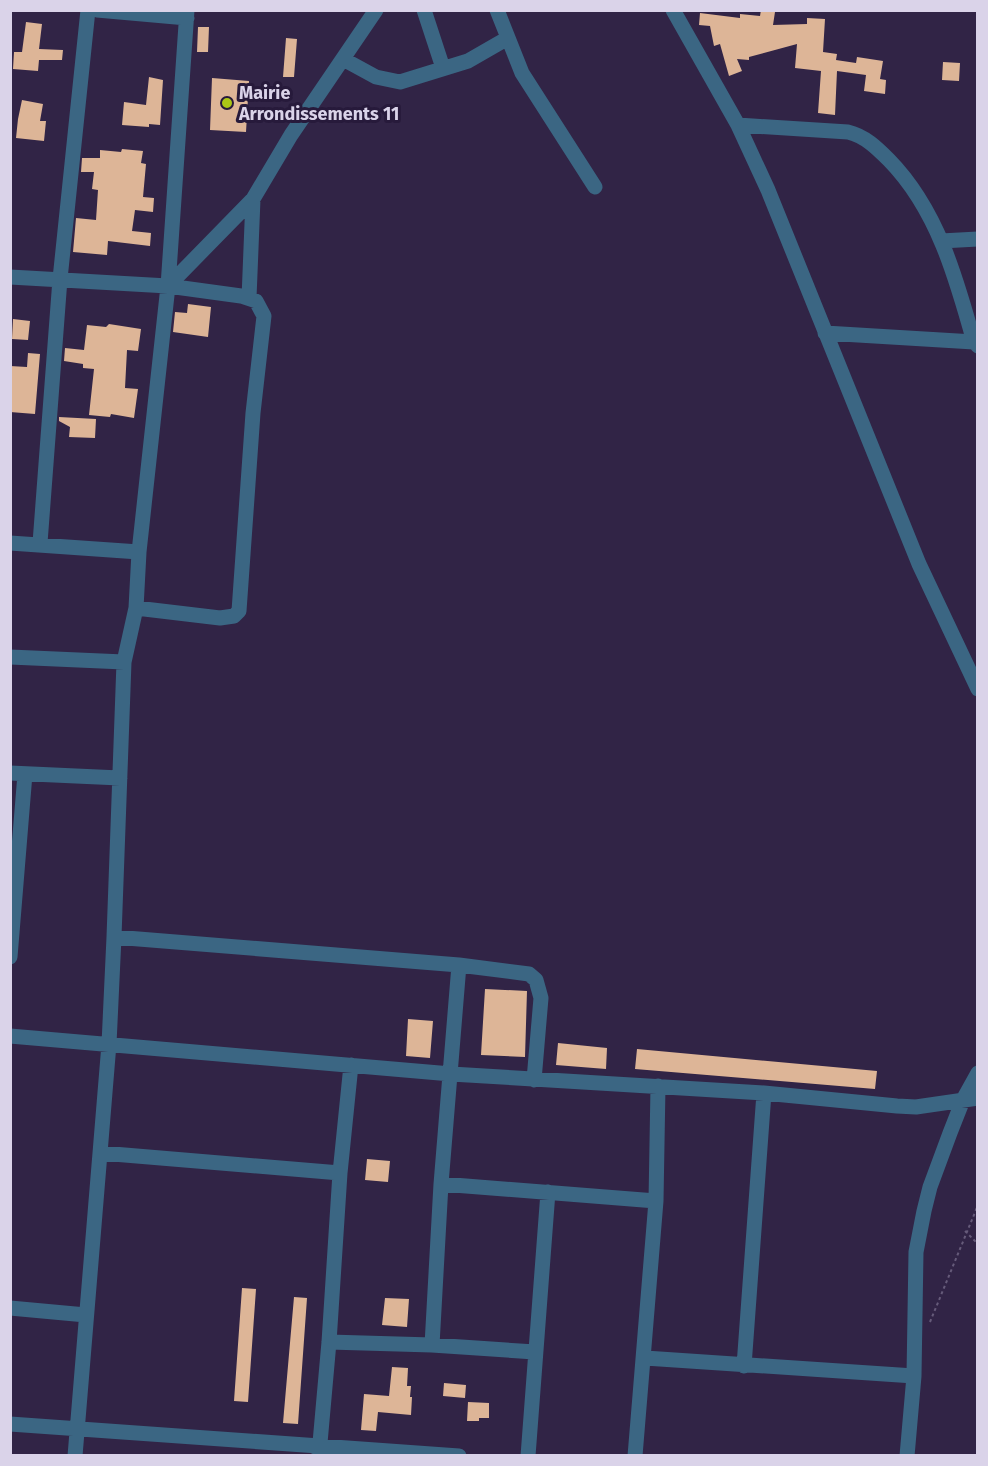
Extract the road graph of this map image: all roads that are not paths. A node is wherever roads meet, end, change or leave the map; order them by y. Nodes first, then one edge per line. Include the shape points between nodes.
1 (88, 10) edge
2 (97, 10) edge
3 (376, 10) edge
4 (424, 10) edge
5 (497, 10) edge
6 (673, 10) edge
7 (187, 14) edge
8 (508, 38) junction
9 (343, 59) junction
10 (443, 69) junction
11 (738, 125) junction
12 (595, 187) dead end
13 (253, 199) junction
14 (978, 239) edge
15 (941, 241) junction
16 (10, 277) edge
17 (60, 279) junction
18 (168, 286) junction
19 (249, 298) junction
20 (825, 333) junction
21 (976, 344) edge
22 (10, 543) edge
23 (40, 543) junction
24 (139, 552) junction
25 (136, 608) junction
26 (10, 657) edge
27 (124, 662) junction
28 (978, 689) edge
29 (18, 774) edge
30 (120, 778) junction
31 (114, 937) junction
32 (10, 957) edge
33 (459, 965) junction
34 (10, 1036) edge
35 (108, 1044) junction
36 (351, 1065) junction
37 (978, 1073) edge
38 (451, 1074) junction
39 (534, 1080) junction
40 (658, 1086) junction
41 (764, 1093) junction
42 (970, 1099) edge
43 (101, 1153) junction
44 (340, 1173) junction
45 (441, 1184) junction
46 (548, 1192) junction
47 (656, 1201) junction
48 (10, 1308) edge
49 (86, 1314) junction
50 (329, 1342) junction
51 (432, 1345) junction
52 (535, 1352) junction
53 (645, 1358) junction
54 (744, 1366) junction
55 (915, 1376) junction
56 (10, 1424) edge
57 (77, 1429) junction
58 (319, 1451) edge
59 (75, 1455) edge
60 (459, 1455) edge
61 (528, 1455) edge
62 (636, 1455) edge
63 (907, 1455) edge

1 - 17 street
2 - 7 street
3 - 9 street
4 - 10 street
5 - 8 street
6 - 11 street
7 - 18 street
8 - 10 street via 468,61
8 - 12 street via 522,72
9 - 10 street via 376,77 400,82
9 - 13 street
11 - 15 street via 860,135 898,169 927,208
11 - 20 street
13 - 18 street
13 - 19 street
14 - 15 street
15 - 21 street
16 - 17 street
17 - 18 street
17 - 23 street
18 - 19 street
18 - 24 street
19 - 25 street via 256,301 264,316 238,611 234,616 220,618
20 - 21 street
20 - 28 street via 919,564
22 - 23 street
23 - 24 street
24 - 25 street
25 - 27 street
26 - 27 street
27 - 30 street
29 - 30 street
29 - 32 street
30 - 31 street
31 - 33 street
31 - 35 street
33 - 38 street
33 - 39 street via 519,971 536,980 541,998
34 - 35 street
35 - 36 street
35 - 43 street
36 - 38 street
36 - 44 street
37 - 42 street
38 - 39 street
38 - 45 street
39 - 40 street
40 - 41 street
40 - 47 street
41 - 42 street via 916,1107
41 - 54 street
42 - 55 street via 930,1187 924,1211 916,1252
43 - 44 street
43 - 49 street
44 - 50 street
45 - 46 street
45 - 51 street
46 - 47 street
46 - 52 street
47 - 53 street
48 - 49 street
49 - 57 street
50 - 51 street
50 - 58 street
51 - 52 street
52 - 61 street
53 - 54 street
53 - 62 street
54 - 55 street
55 - 63 street
56 - 57 street
57 - 58 street
57 - 59 street
58 - 60 street

